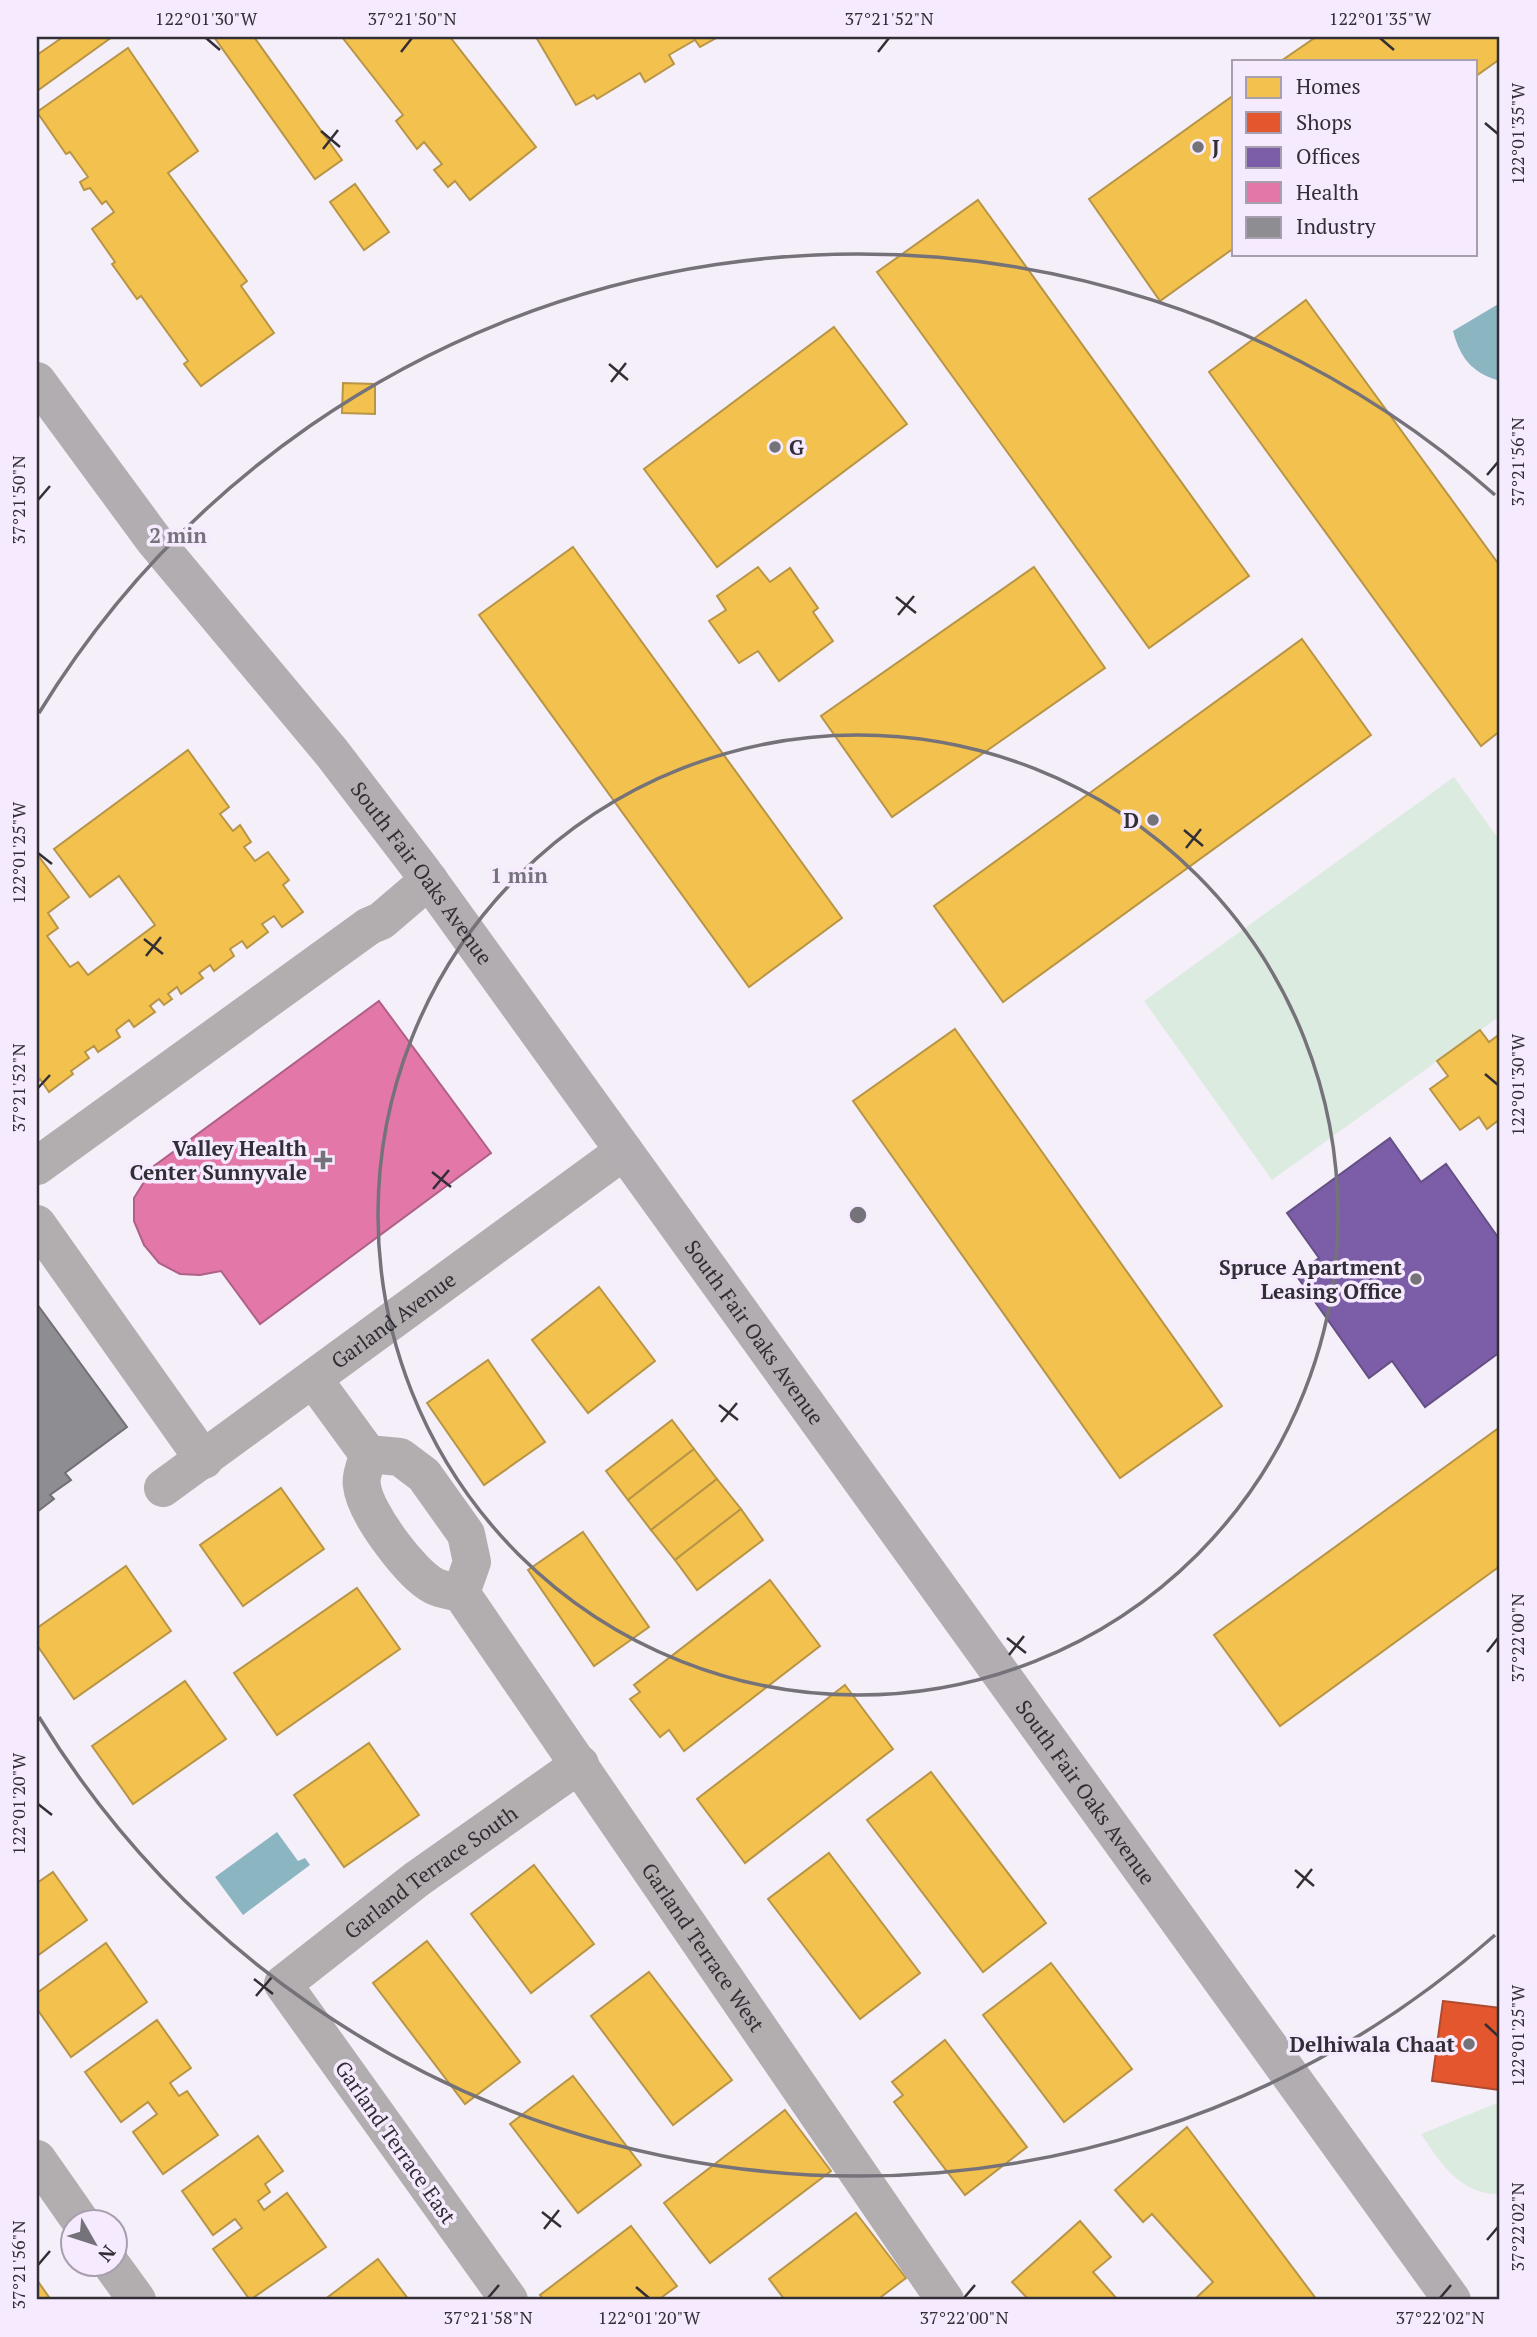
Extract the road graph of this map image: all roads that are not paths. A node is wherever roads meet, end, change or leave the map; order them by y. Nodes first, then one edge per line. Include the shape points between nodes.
1 (37, 381) edge
2 (429, 880) junction
3 (624, 1152) junction
4 (37, 1166) edge
5 (37, 1224) edge
6 (314, 1380) junction
7 (368, 1454) junction
8 (204, 1460) junction
9 (163, 1488) dead end
10 (461, 1594) junction
11 (580, 1764) junction
12 (284, 1984) joint
13 (37, 2159) edge
14 (72, 2208) edge
15 (122, 2278) edge
16 (138, 2300) edge
17 (509, 2300) edge
18 (945, 2300) edge
19 (1452, 2300) edge

1 - 2 main road, South Fair Oaks Avenue via 155,540 332,753
2 - 3 main road, South Fair Oaks Avenue
2 - 4 street via 381,921
3 - 6 street, Garland Avenue
3 - 19 main road, South Fair Oaks Avenue
5 - 8 street
6 - 7 street
6 - 8 street, Garland Avenue
7 - 10 street via 361,1486 386,1535 418,1574 435,1587
7 - 10 street via 400,1457 424,1475 466,1535 472,1562
8 - 9 street, Garland Avenue
10 - 11 street, Garland Terrace West
11 - 12 street, Garland Terrace South via 416,1879
11 - 18 street, Garland Terrace West
12 - 17 street, Garland Terrace East
13 - 14 street
15 - 16 street

